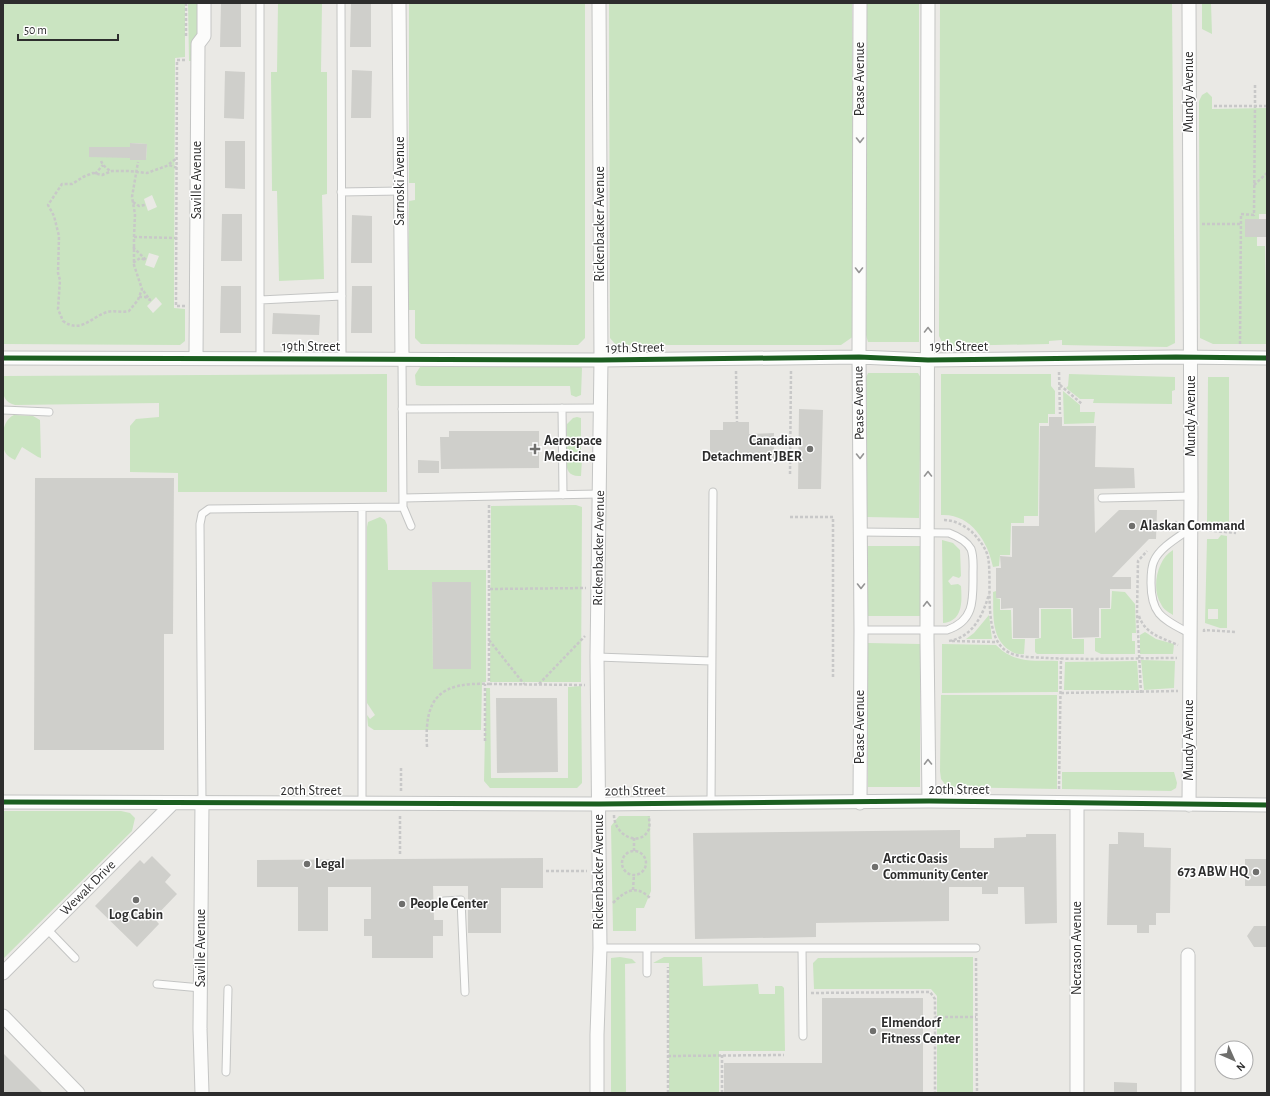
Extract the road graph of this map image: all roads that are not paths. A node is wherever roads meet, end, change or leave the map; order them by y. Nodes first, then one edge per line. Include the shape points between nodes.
1 (204, 3) edge
2 (260, 3) edge
3 (341, 3) edge
4 (399, 3) edge
5 (599, 3) edge
6 (860, 3) edge
7 (928, 3) edge
8 (1189, 3) edge
9 (401, 191) junction
10 (341, 192) junction
11 (342, 296) junction
12 (260, 300) junction
13 (1191, 357) junction
14 (3, 358) edge
15 (196, 358) junction
16 (859, 358) junction
17 (1267, 358) edge
18 (260, 359) junction
19 (342, 359) junction
20 (402, 359) junction
21 (601, 360) junction
22 (928, 360) junction
23 (402, 408) junction
24 (562, 408) junction
25 (600, 408) junction
26 (3, 410) edge
27 (49, 412) dead end
28 (713, 492) dead end
29 (599, 494) junction
30 (563, 495) junction
31 (1191, 496) junction
32 (403, 498) junction
33 (1102, 498) dead end
34 (403, 507) junction
35 (362, 508) junction
36 (411, 526) dead end
37 (1191, 528) junction
38 (860, 532) junction
39 (928, 532) junction
40 (928, 629) junction
41 (861, 630) junction
42 (1189, 633) junction
43 (597, 658) junction
44 (712, 661) junction
45 (3, 802) edge
46 (362, 802) junction
47 (929, 802) junction
48 (173, 803) junction
49 (202, 803) junction
50 (711, 803) junction
51 (860, 803) junction
52 (1077, 803) junction
53 (599, 804) junction
54 (1267, 804) edge
55 (1189, 805) junction
56 (444, 901) dead end
57 (47, 929) junction
58 (600, 948) junction
59 (647, 948) junction
60 (802, 948) junction
61 (976, 948) road end
62 (1188, 955) dead end
63 (75, 958) dead end
64 (3, 973) edge
65 (647, 973) dead end
66 (157, 984) dead end
67 (201, 988) junction
68 (228, 989) dead end
69 (465, 992) dead end
70 (3, 1016) edge
71 (803, 1036) dead end
72 (226, 1072) dead end
73 (78, 1093) edge
74 (202, 1093) edge
75 (597, 1093) edge
76 (1077, 1093) edge
77 (1188, 1093) edge

1 - 15 street, Saville Avenue via 204,36 198,44
2 - 12 lane
3 - 10 lane
4 - 9 street, Sarnoski Avenue
5 - 21 street, Rickenbacker Avenue
6 -> 16 street, Pease Avenue
22 -> 7 street
8 - 13 street, Mundy Avenue
9 - 10 lane
9 - 20 street, Sarnoski Avenue
10 - 11 lane
11 - 12 lane
11 - 19 lane
12 - 18 lane
13 - 17 street, 19th Street
13 - 22 street, 19th Street
13 - 31 street, Mundy Avenue
14 - 15 street, 19th Street
15 - 18 street, 19th Street
16 - 21 street, 19th Street
16 - 22 street, 19th Street
16 -> 38 street, Pease Avenue
18 - 19 street, 19th Street
19 - 20 street, 19th Street
20 - 21 street, 19th Street
20 - 23 lane
21 - 25 street, Rickenbacker Avenue
39 -> 22 street
23 - 24 lane
23 - 32 lane
24 - 25 lane
24 - 30 lane
25 - 29 street, Rickenbacker Avenue
26 - 27 lane
28 - 44 lane
29 - 30 lane
29 - 43 street, Rickenbacker Avenue
30 - 32 lane
31 - 33 lane
31 - 37 street, Mundy Avenue
32 - 34 lane
34 - 35 lane
34 - 36 lane
35 - 46 lane
35 - 49 lane via 209,509 202,514
37 - 42 street, Mundy Avenue
37 - 42 lane via 1163,550 1154,561 1151,574 1151,600 1157,611 1168,621
38 - 39 lane
38 -> 41 street, Pease Avenue
40 -> 39 street
39 - 40 lane via 949,533 961,538 970,548 973,557 973,599 965,619 957,627 947,630
40 - 41 lane
47 -> 40 street
41 - 51 street, Pease Avenue
42 - 55 street, Mundy Avenue
43 - 44 lane
43 - 53 street, Rickenbacker Avenue
44 - 50 lane
45 - 48 street, 20th Street
46 - 49 street, 20th Street
46 - 53 street, 20th Street
47 - 51 street, 20th Street
47 - 52 street, 20th Street
48 - 49 street, 20th Street
48 - 57 street, Wewak Drive
49 - 67 street, Saville Avenue
50 - 51 street, 20th Street
50 - 53 street, 20th Street
52 - 55 street, 20th Street
52 - 76 street, Necrason Avenue
53 - 58 street, Rickenbacker Avenue
54 - 55 street, 20th Street
56 - 69 lane via 461,900
57 - 63 lane
57 - 64 street, Wewak Drive
58 - 59 lane
58 - 75 street, Rickenbacker Avenue
59 - 60 lane
59 - 65 lane
60 - 61 lane
60 - 71 lane
62 - 77 street
66 - 67 lane
67 - 74 street, Saville Avenue
68 - 72 lane
70 - 73 street

